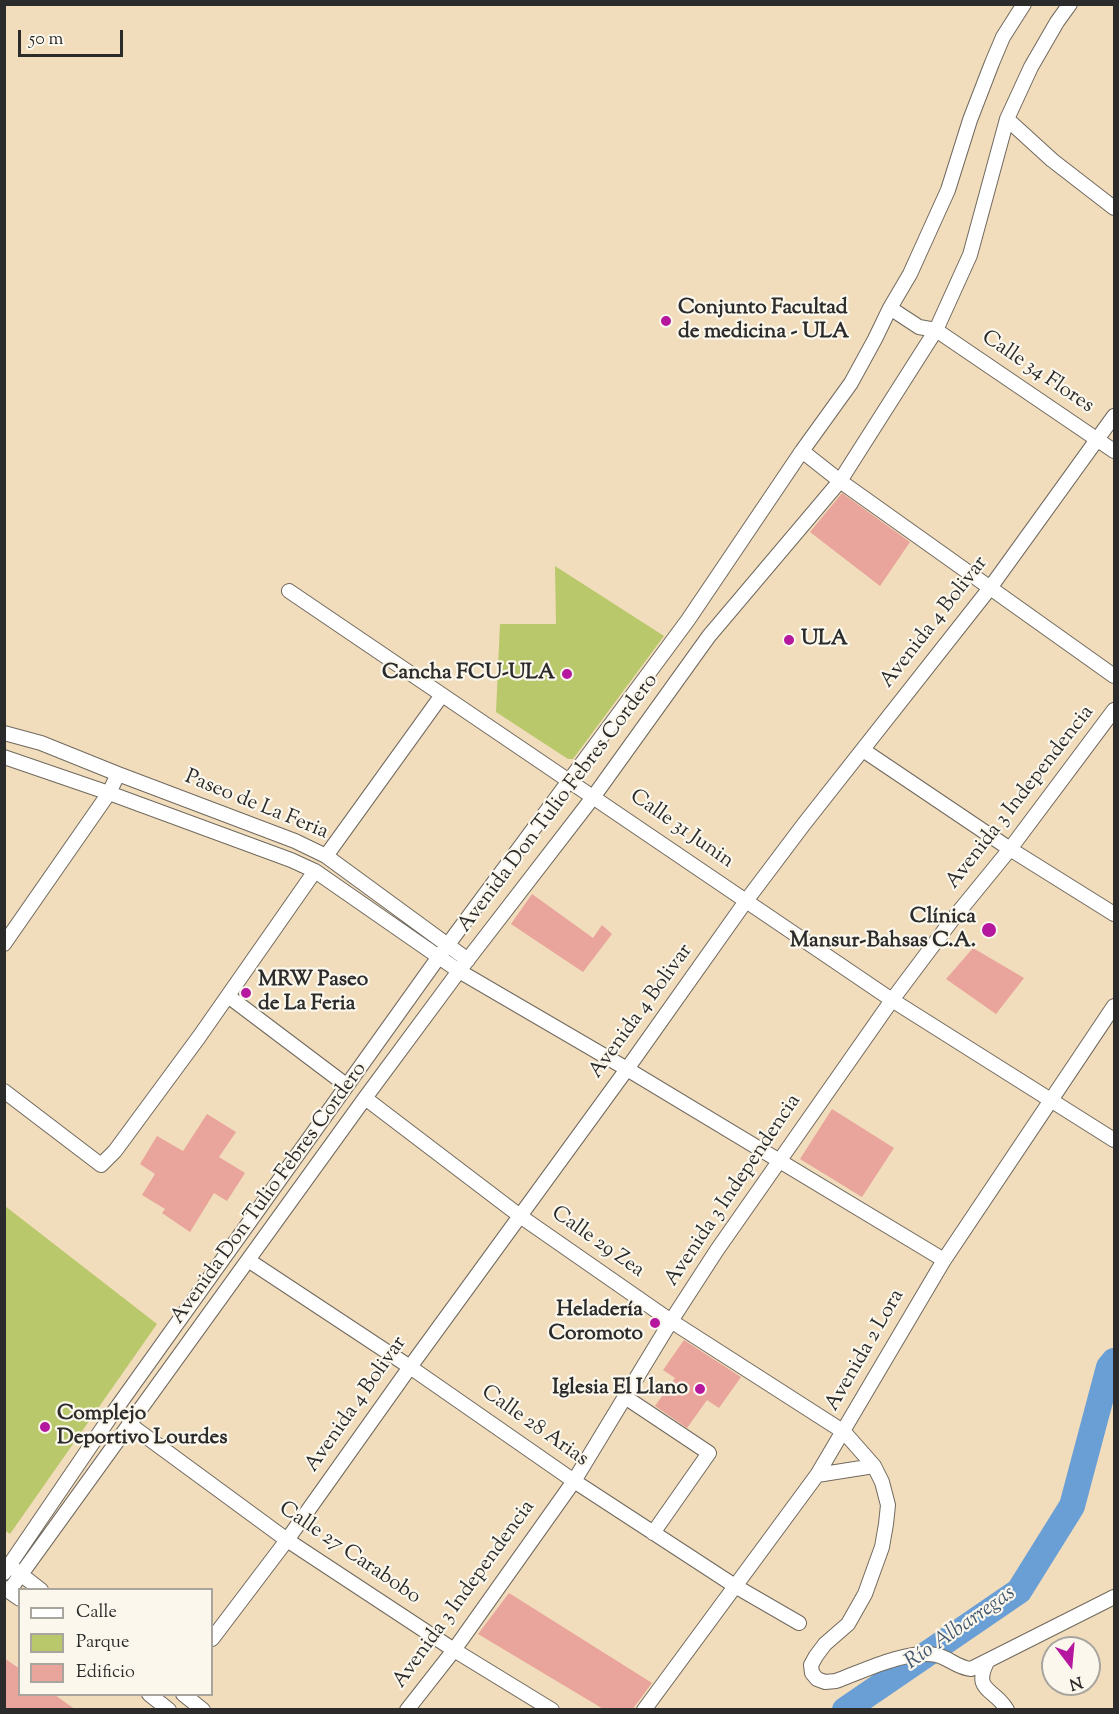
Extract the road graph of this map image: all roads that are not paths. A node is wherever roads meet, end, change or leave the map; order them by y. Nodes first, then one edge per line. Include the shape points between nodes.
1 (1024, 4) edge
2 (1070, 4) edge
3 (1007, 119) junction
4 (1114, 208) edge
5 (890, 308) junction
6 (936, 330) junction
7 (1114, 416) edge
8 (1098, 440) junction
9 (1114, 451) edge
10 (802, 452) junction
11 (840, 481) junction
12 (990, 588) junction
13 (289, 591) dead end
14 (1114, 676) edge
15 (442, 695) junction
16 (1114, 710) edge
17 (4, 733) edge
18 (863, 750) junction
19 (4, 758) edge
20 (118, 774) junction
21 (568, 780) junction
22 (109, 793) junction
23 (594, 796) junction
24 (1010, 849) junction
25 (326, 856) junction
26 (315, 871) junction
27 (746, 901) junction
28 (1114, 914) edge
29 (4, 944) edge
30 (447, 946) junction
31 (438, 958) junction
32 (464, 966) junction
33 (228, 996) junction
34 (892, 1000) junction
35 (1114, 1006) edge
36 (627, 1069) junction
37 (346, 1085) junction
38 (4, 1091) edge
39 (365, 1098) junction
40 (1051, 1101) junction
41 (1114, 1140) edge
42 (778, 1161) junction
43 (520, 1216) junction
44 (248, 1260) junction
45 (944, 1260) junction
46 (671, 1321) junction
47 (410, 1367) junction
48 (625, 1397) junction
49 (129, 1424) junction
50 (844, 1432) junction
51 (874, 1466) junction
52 (817, 1475) junction
53 (574, 1481) junction
54 (653, 1533) junction
55 (287, 1540) junction
56 (10, 1569) edge
57 (735, 1586) junction
58 (38, 1588) edge
59 (11, 1592) edge
60 (1114, 1597) edge
61 (799, 1623) dead end
62 (213, 1638) edge
63 (454, 1650) junction
64 (987, 1662) junction
65 (151, 1696) edge
66 (184, 1696) edge
67 (165, 1705) edge
68 (203, 1710) edge
69 (407, 1710) edge
70 (552, 1710) edge
71 (644, 1710) edge
72 (1007, 1710) edge

1 - 5 street, Avenida Don Tulio Febres Cordero via 995,54 948,190
2 - 3 street, Avenida Don Tulio Febres Cordero via 1031,68
3 - 4 street
3 - 6 street, Avenida Don Tulio Febres Cordero via 970,255
5 - 6 street, Calle 34 Flores via 919,327
5 - 10 street, Avenida Don Tulio Febres Cordero via 851,383
6 - 8 street, Calle 34 Flores
6 - 11 street, Avenida Don Tulio Febres Cordero
7 - 8 street, Avenida 4 Bolivar
8 - 9 street, Calle 34 Flores
8 - 12 street, Avenida 4 Bolivar
10 - 11 street
10 - 21 street, Avenida Don Tulio Febres Cordero via 688,620
11 - 12 street
11 - 23 street, Avenida Don Tulio Febres Cordero via 709,636
12 - 14 street
12 - 18 street, Avenida 4 Bolivar
13 - 15 street, Calle 31 Junin
15 - 21 street, Calle 31 Junin
15 - 25 street
16 - 24 street, Avenida 3 Independencia
17 - 20 street, Paseo de La Feria via 41,742
18 - 24 street
18 - 27 street, Avenida 4 Bolivar
19 - 22 street, Paseo de La Feria
20 - 22 street
20 - 25 street, Paseo de La Feria
21 - 23 street, Calle 31 Junin
21 - 30 street, Avenida Don Tulio Febres Cordero
22 - 26 street, Paseo de La Feria
22 - 29 street
23 - 27 street, Calle 31 Junin
23 - 32 street, Avenida Don Tulio Febres Cordero
24 - 28 street
24 - 34 street, Avenida 3 Independencia
25 - 30 street, Paseo de La Feria
26 - 31 street, Paseo de La Feria
26 - 33 street
27 - 34 street, Calle 31 Junin
27 - 36 street, Avenida 4 Bolivar
30 - 31 street, Avenida Don Tulio Febres Cordero
30 - 32 street, Paseo de La Feria
31 - 32 street, Paseo de La Feria
31 - 37 street, Avenida Don Tulio Febres Cordero
32 - 36 street
32 - 39 street, Avenida Don Tulio Febres Cordero
33 - 37 street
33 - 38 street via 101,1165
34 - 40 street, Calle 31 Junin
34 - 42 street, Avenida 3 Independencia
35 - 40 street, Avenida 2 Lora
36 - 42 street
36 - 43 street, Avenida 4 Bolivar
37 - 56 street, Avenida Don Tulio Febres Cordero via 113,1413
39 - 43 street, Calle 29 Zea
39 - 44 street, Avenida Don Tulio Febres Cordero
40 - 41 street, Calle 31 Junin
40 - 45 street, Avenida 2 Lora
42 - 45 street
42 - 46 street, Avenida 3 Independencia
43 - 46 street, Calle 29 Zea
43 - 47 street, Avenida 4 Bolivar
44 - 47 street, Calle 28 Arias
44 - 49 street, Avenida Don Tulio Febres Cordero
45 - 50 street, Avenida 2 Lora
46 - 48 street, Avenida 3 Independencia
46 - 50 street, Calle 29 Zea
47 - 53 street, Calle 28 Arias
47 - 55 street, Avenida 4 Bolivar
48 - 53 street, Avenida 3 Independencia
48 - 54 street via 709,1453
49 - 55 street, Calle 27 Carabobo
49 - 56 street, Avenida Don Tulio Febres Cordero
50 - 51 street, Calle 29 Zea
50 - 52 street, Avenida 2 Lora
51 - 52 street
51 - 64 street, Calle 29 Zea via 888,1505 882,1547 865,1594 848,1624 816,1656 812,1674 825,1682 836,1681 913,1655 938,1655 971,1669
52 - 57 street, Avenida 2 Lora
53 - 54 street, Calle 28 Arias
53 - 63 street, Avenida 3 Independencia
54 - 57 street, Calle 28 Arias
55 - 62 street, Avenida 4 Bolivar
55 - 63 street, Calle 27 Carabobo
56 - 58 street
56 - 59 street, Avenida Don Tulio Febres Cordero
57 - 61 street, Calle 28 Arias
57 - 71 street, Avenida 2 Lora
60 - 64 street
63 - 69 street, Avenida 3 Independencia
63 - 70 street, Calle 27 Carabobo
64 - 72 street via 981,1673 983,1682
65 - 67 street
66 - 68 street

